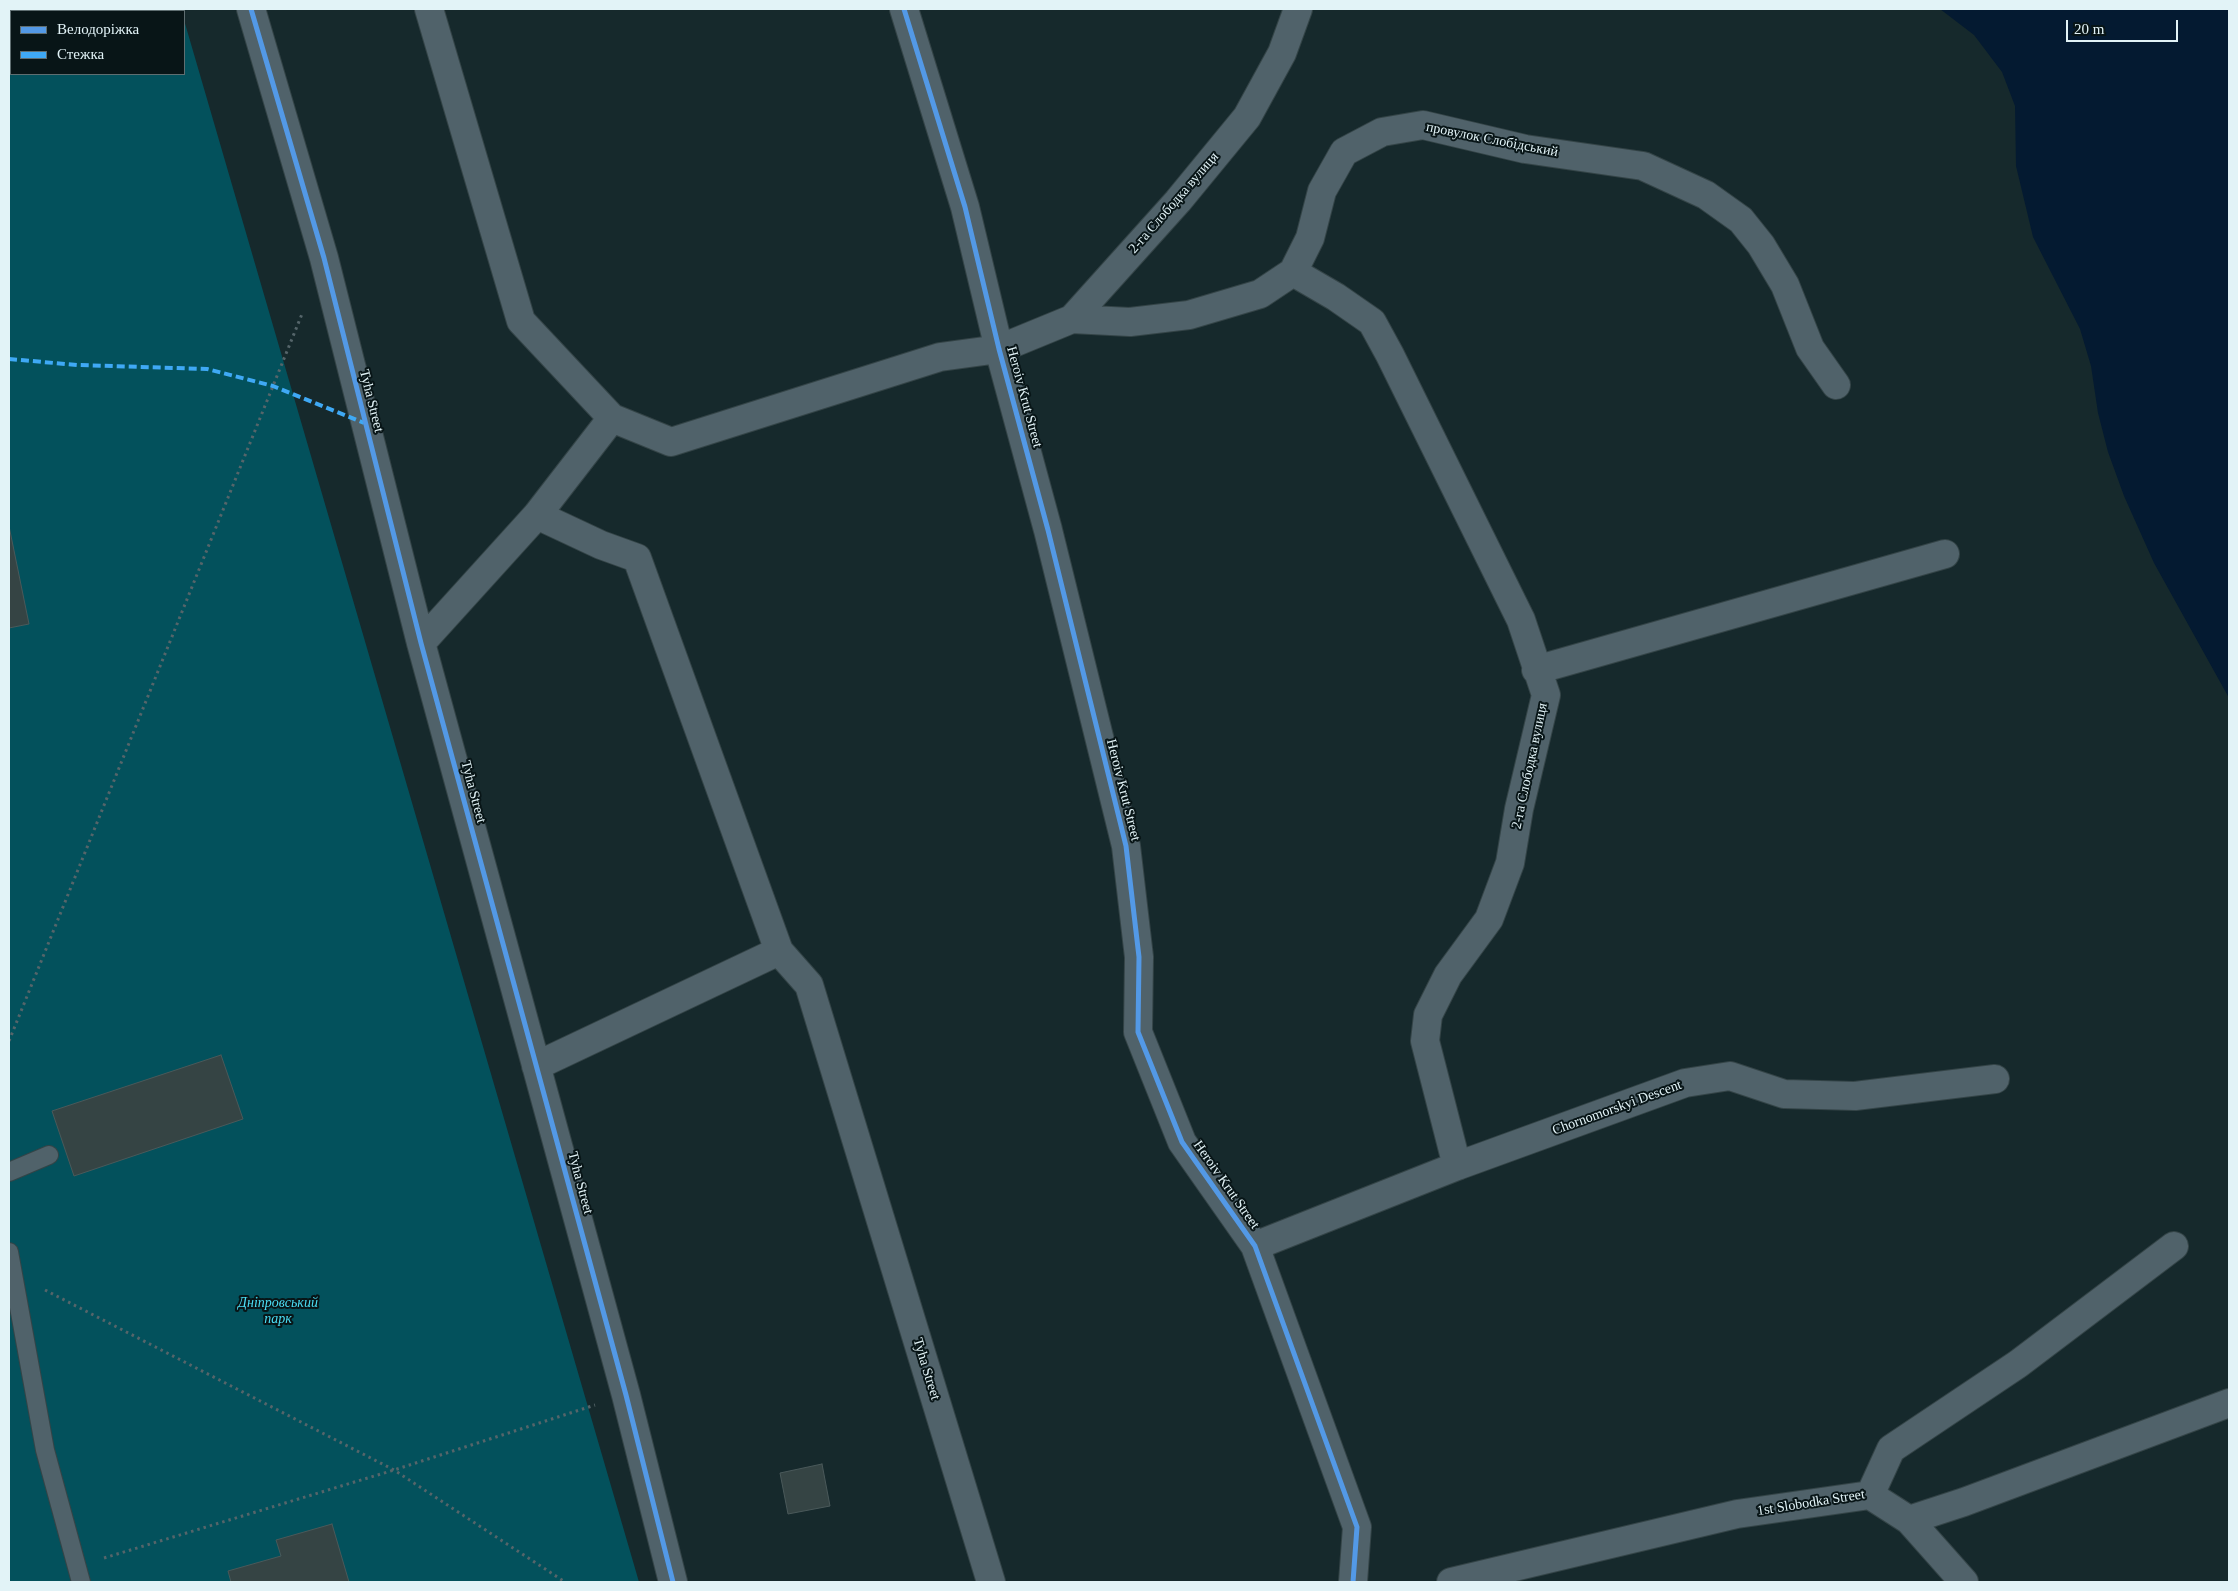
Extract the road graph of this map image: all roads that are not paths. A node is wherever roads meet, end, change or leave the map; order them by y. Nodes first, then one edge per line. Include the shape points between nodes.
1 (251, 9) edge
2 (429, 9) edge
3 (904, 9) edge
4 (1298, 9) edge
5 (1293, 272) junction
6 (1072, 319) junction
7 (999, 349) junction
8 (1836, 386) dead end
9 (612, 418) junction
10 (537, 515) junction
11 (1945, 554) dead end
12 (421, 643) junction
13 (1536, 670) junction
14 (780, 951) junction
15 (536, 1066) junction
16 (1995, 1078) dead end
17 (49, 1155) dead end
18 (1458, 1166) junction
19 (9, 1172) edge
20 (1255, 1246) junction
21 (2174, 1246) dead end
22 (9, 1252) edge
23 (2229, 1403) edge
24 (1870, 1495) junction
25 (1909, 1520) junction
26 (79, 1574) edge
27 (673, 1582) edge
28 (991, 1582) edge
29 (1353, 1582) edge
30 (1451, 1582) edge
31 (1964, 1582) edge

1 - 12 street, Tyha Street via 324,258
2 - 9 street via 521,321
3 - 7 street, Heroiv Krut Street via 964,207
4 - 6 street, 2-га Слободка вулиця via 1282,53 1247,117 1178,201
5 - 6 street, провулок Слобідський via 1260,294 1189,315 1130,322
5 - 8 street, провулок Слобідський via 1310,238 1322,191 1344,152 1382,132 1423,125 1525,148 1643,166 1706,195 1742,220 1785,284 1810,348
5 - 13 street, 2-га Слободка вулиця via 1372,322 1521,620
6 - 7 street, 2-га Слободка вулиця
7 - 9 street, 2-га Слободка вулиця via 940,357 671,442
7 - 20 street, Heroiv Krut Street via 1048,530 1126,846 1139,958 1138,1032 1182,1142
9 - 10 street
10 - 12 street
10 - 14 street, Tyha Street via 637,558
11 - 13 street
12 - 15 street, Tyha Street
13 - 18 street, 2-га Слободка вулиця via 1546,695 1519,809 1510,864 1489,919 1448,975 1428,1015 1425,1041
14 - 15 street
14 - 28 street, Tyha Street via 809,985
15 - 27 street, Tyha Street via 626,1395
16 - 18 street, Chornomorskyi Descent via 1855,1096 1784,1094 1730,1076 1685,1083
17 - 19 lane
18 - 20 street, Chornomorskyi Descent
20 - 29 street, Heroiv Krut Street via 1357,1527
21 - 24 street, 1st Slobodka Street via 2018,1364 1891,1449
22 - 26 lane via 45,1450
23 - 25 street via 1974,1499
24 - 25 street
24 - 30 street, 1st Slobodka Street via 1737,1514
25 - 31 street

